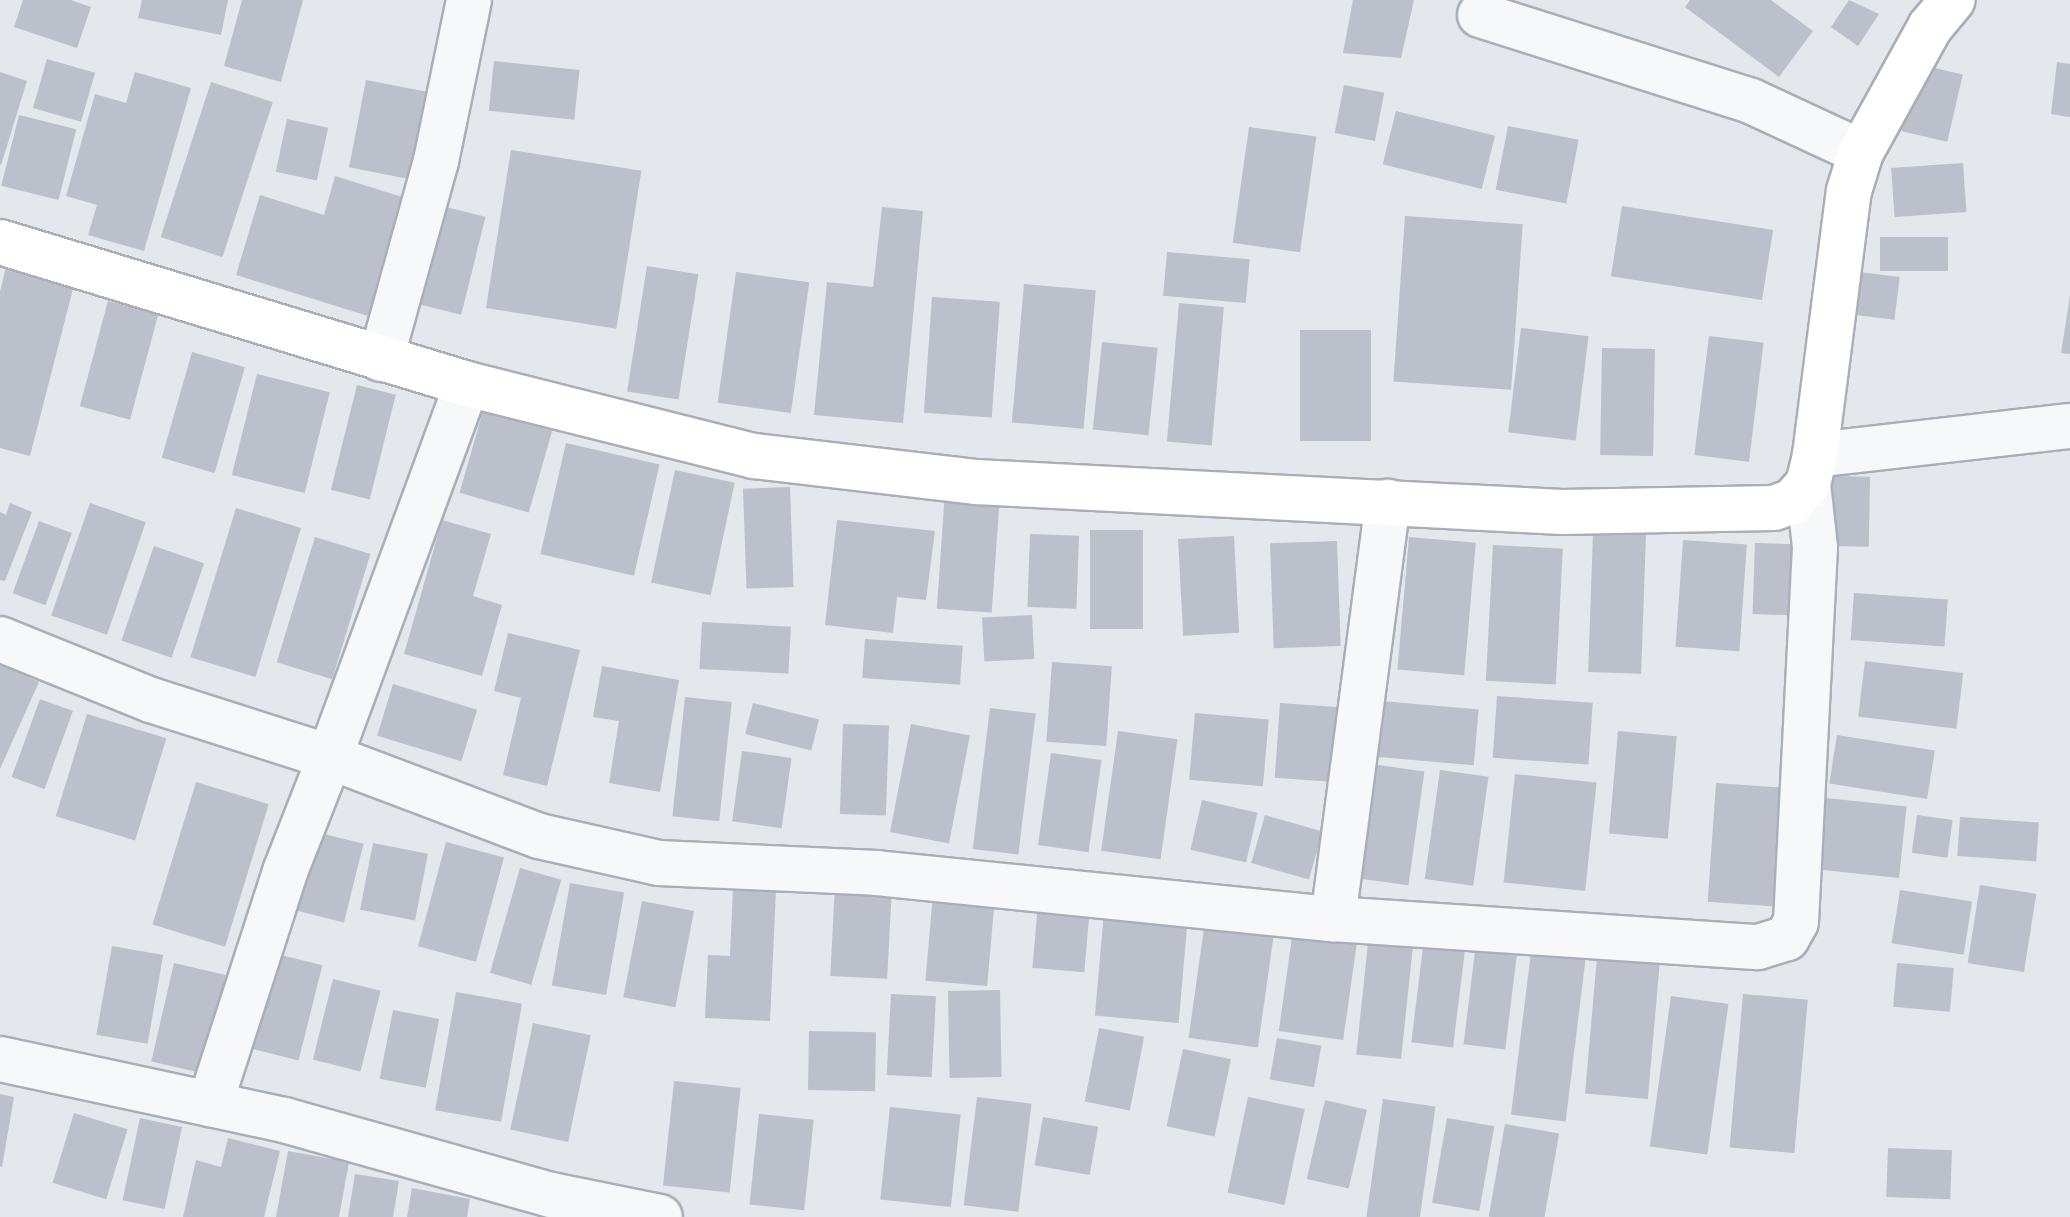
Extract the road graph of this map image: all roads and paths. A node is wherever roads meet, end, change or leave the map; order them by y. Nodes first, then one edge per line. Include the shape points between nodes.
1 (469, 0) edge
2 (1953, 0) edge
3 (1480, 15) dead end
4 (1861, 152) junction
5 (0, 242) edge
6 (381, 359) junction
7 (467, 384) junction
8 (2070, 426) edge
9 (1812, 470) junction
10 (1388, 502) junction
11 (0, 639) edge
12 (330, 757) junction
13 (1333, 919) junction
14 (0, 1059) edge
15 (210, 1104) junction
16 (660, 1217) edge

1 - 6 street via 436,161
2 - 4 street via 1930,27
3 - 4 street via 1722,91
4 - 9 street via 1849,191
5 - 6 street
6 - 7 street
7 - 10 street via 754,456 976,482
7 - 12 street
8 - 9 street via 1908,445
9 - 10 street via 1793,501 1774,508 1562,512
9 - 13 street via 1815,547 1796,922 1787,938 1758,947
10 - 13 street
11 - 12 street via 151,700
12 - 13 street via 539,836 659,863 877,873
12 - 15 street via 285,872
14 - 15 street
15 - 16 street via 551,1195

